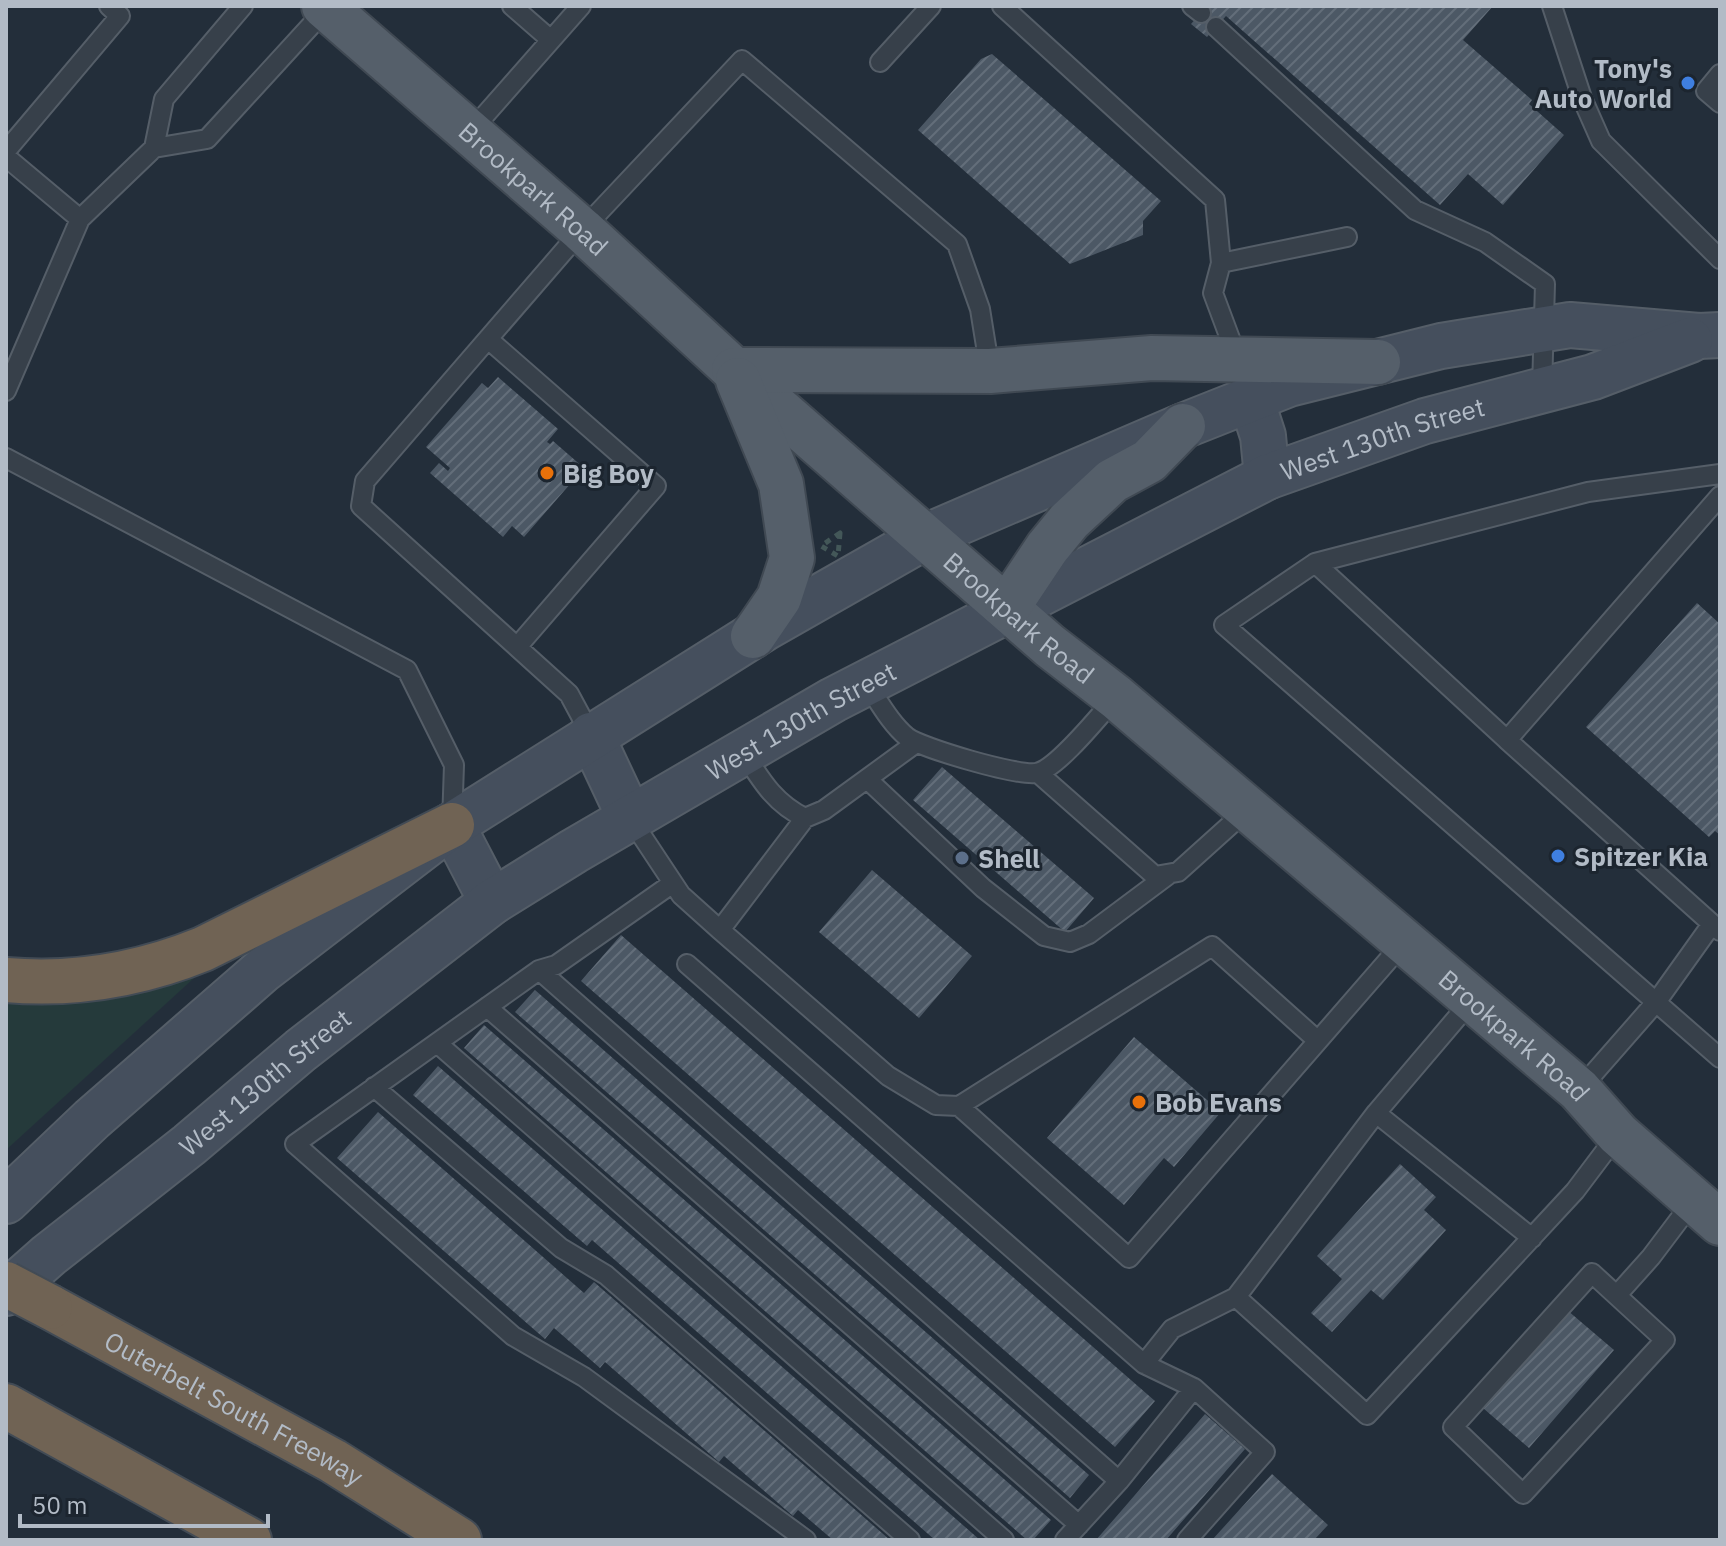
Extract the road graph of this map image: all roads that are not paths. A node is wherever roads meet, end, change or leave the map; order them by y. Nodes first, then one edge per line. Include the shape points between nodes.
1 (109, 6) edge
2 (243, 6) edge
3 (512, 6) edge
4 (581, 6) edge
5 (931, 6) edge
6 (1002, 6) edge
7 (1552, 6) edge
8 (326, 7) edge
9 (1216, 27) dead end
10 (551, 40) junction
11 (880, 62) dead end
12 (1720, 74) edge
13 (1720, 103) edge
14 (470, 132) junction
15 (154, 148) junction
16 (6, 154) edge
17 (80, 219) junction
18 (582, 230) junction
19 (1347, 237) dead end
20 (1720, 259) edge
21 (1221, 263) junction
22 (1544, 329) junction
23 (1710, 335) edge
24 (488, 339) junction
25 (734, 370) junction
26 (990, 371) junction
27 (1244, 379) junction
28 (1542, 390) junction
29 (6, 391) edge
30 (1183, 426) junction
31 (6, 458) edge
32 (1720, 474) edge
33 (1267, 477) junction
34 (1720, 496) edge
35 (925, 537) junction
36 (1315, 563) junction
37 (1007, 608) junction
38 (753, 636) junction
39 (517, 647) junction
40 (866, 683) junction
41 (1116, 697) junction
42 (591, 735) junction
43 (1507, 740) junction
44 (916, 743) junction
45 (743, 752) junction
46 (1038, 773) junction
47 (867, 779) junction
48 (1248, 809) junction
49 (630, 818) junction
50 (805, 818) junction
51 (452, 825) junction
52 (1168, 875) junction
53 (673, 883) junction
54 (492, 902) junction
55 (1716, 928) edge
56 (720, 930) junction
57 (1404, 942) junction
58 (687, 964) dead end
59 (539, 970) junction
60 (6, 980) edge
61 (1472, 999) junction
62 (1657, 1001) junction
63 (487, 1007) junction
64 (1318, 1041) junction
65 (437, 1043) junction
66 (1720, 1058) edge
67 (374, 1087) junction
68 (1579, 1090) junction
69 (959, 1106) junction
70 (1376, 1113) junction
71 (1618, 1134) junction
72 (6, 1201) edge
73 (1707, 1212) edge
74 (1532, 1238) junction
75 (6, 1284) edge
76 (6, 1293) edge
77 (1617, 1295) junction
78 (1236, 1297) junction
79 (1144, 1364) junction
80 (1194, 1388) junction
81 (6, 1406) edge
82 (1119, 1481) junction
83 (1079, 1525) junction
84 (249, 1540) edge
85 (459, 1540) edge
86 (806, 1540) edge
87 (910, 1540) edge
88 (1004, 1540) edge
89 (1065, 1540) edge
90 (1187, 1540) edge

1 - 16 lane via 120,16
2 - 15 lane via 164,99
3 - 10 lane
4 - 10 lane
5 - 11 lane
6 - 21 lane via 1215,200
7 - 20 lane via 1601,141
8 - 14 main road, Brookpark Road
8 - 15 lane via 207,139
9 - 22 lane via 1415,210 1485,242 1545,284
10 - 14 lane
12 - 13 lane via 1706,91
14 - 18 main road, Brookpark Road
15 - 17 lane
16 - 17 lane
17 - 29 lane
18 - 24 lane
18 - 25 main road, Brookpark Road
18 - 26 lane via 742,60 957,244 980,309
19 - 21 lane
21 - 27 lane via 1213,293
22 - 23 main road, West 130th Street via 1570,325
22 - 27 main road, West 130th Street via 1378,362
22 - 28 lane
23 - 28 main road, West 130th Street
24 - 39 lane via 365,481 361,506
24 - 39 lane via 656,486
25 - 26 main road
25 - 35 main road, Brookpark Road
25 - 38 main road via 781,484 792,558 779,598
26 - 27 main road via 1152,358
27 - 30 main road
27 - 33 main road via 1263,436
28 - 33 main road, West 130th Street via 1425,421
30 - 35 main road
30 - 37 main road via 1149,461 1112,481 1069,521
31 - 51 lane via 407,670 454,765
32 - 36 lane via 1588,492
33 - 37 main road, West 130th Street
34 - 43 lane
35 - 37 main road, Brookpark Road
35 - 38 main road
36 - 43 lane
36 - 62 lane via 1224,625
37 - 40 main road, West 130th Street
37 - 41 main road, Brookpark Road
38 - 42 main road
39 - 42 lane via 569,694
40 - 44 lane via 895,725
40 - 45 main road, West 130th Street
41 - 46 lane via 1059,759
41 - 48 main road, Brookpark Road
42 - 49 main road
42 - 51 main road
43 - 55 lane
44 - 46 lane via 1012,771
44 - 47 lane
45 - 49 main road, West 130th Street
45 - 50 lane via 778,803
46 - 52 lane via 1155,876
47 - 50 lane
47 - 52 lane via 983,888 1044,936 1070,942 1089,934
48 - 52 lane via 1178,872
48 - 57 main road, Brookpark Road
49 - 53 lane
49 - 54 main road, West 130th Street
50 - 56 lane
51 - 54 main road
51 - 60 highway via 203,949 145,971 45,982
51 - 72 main road via 263,970
53 - 56 lane
53 - 59 lane via 556,965
54 - 76 main road, West 130th Street via 301,1050
55 - 62 lane
56 - 69 lane via 888,1076 936,1105
57 - 61 main road, Brookpark Road
57 - 64 lane
58 - 79 lane
59 - 63 lane
59 - 82 lane
61 - 68 main road, Brookpark Road
61 - 70 lane
62 - 66 lane
62 - 68 lane
63 - 65 lane
63 - 83 lane
64 - 69 lane via 1212,946
64 - 69 lane via 1129,1258
65 - 67 lane
65 - 88 lane
67 - 86 lane via 295,1144 513,1336 584,1377
67 - 87 lane via 561,1248 606,1275
68 - 71 main road, Brookpark Road
70 - 74 lane
70 - 78 lane
71 - 73 main road, Brookpark Road
71 - 74 lane
73 - 77 lane via 1651,1257
74 - 78 lane via 1367,1415
75 - 85 highway, Outerbelt South Freeway, bridge via 333,1461
77 - 77 lane via 1592,1273 1453,1427 1523,1494 1665,1340
78 - 79 lane via 1172,1329
79 - 80 lane
80 - 82 lane
80 - 90 lane via 1265,1452
81 - 84 highway
82 - 83 lane
83 - 89 lane

